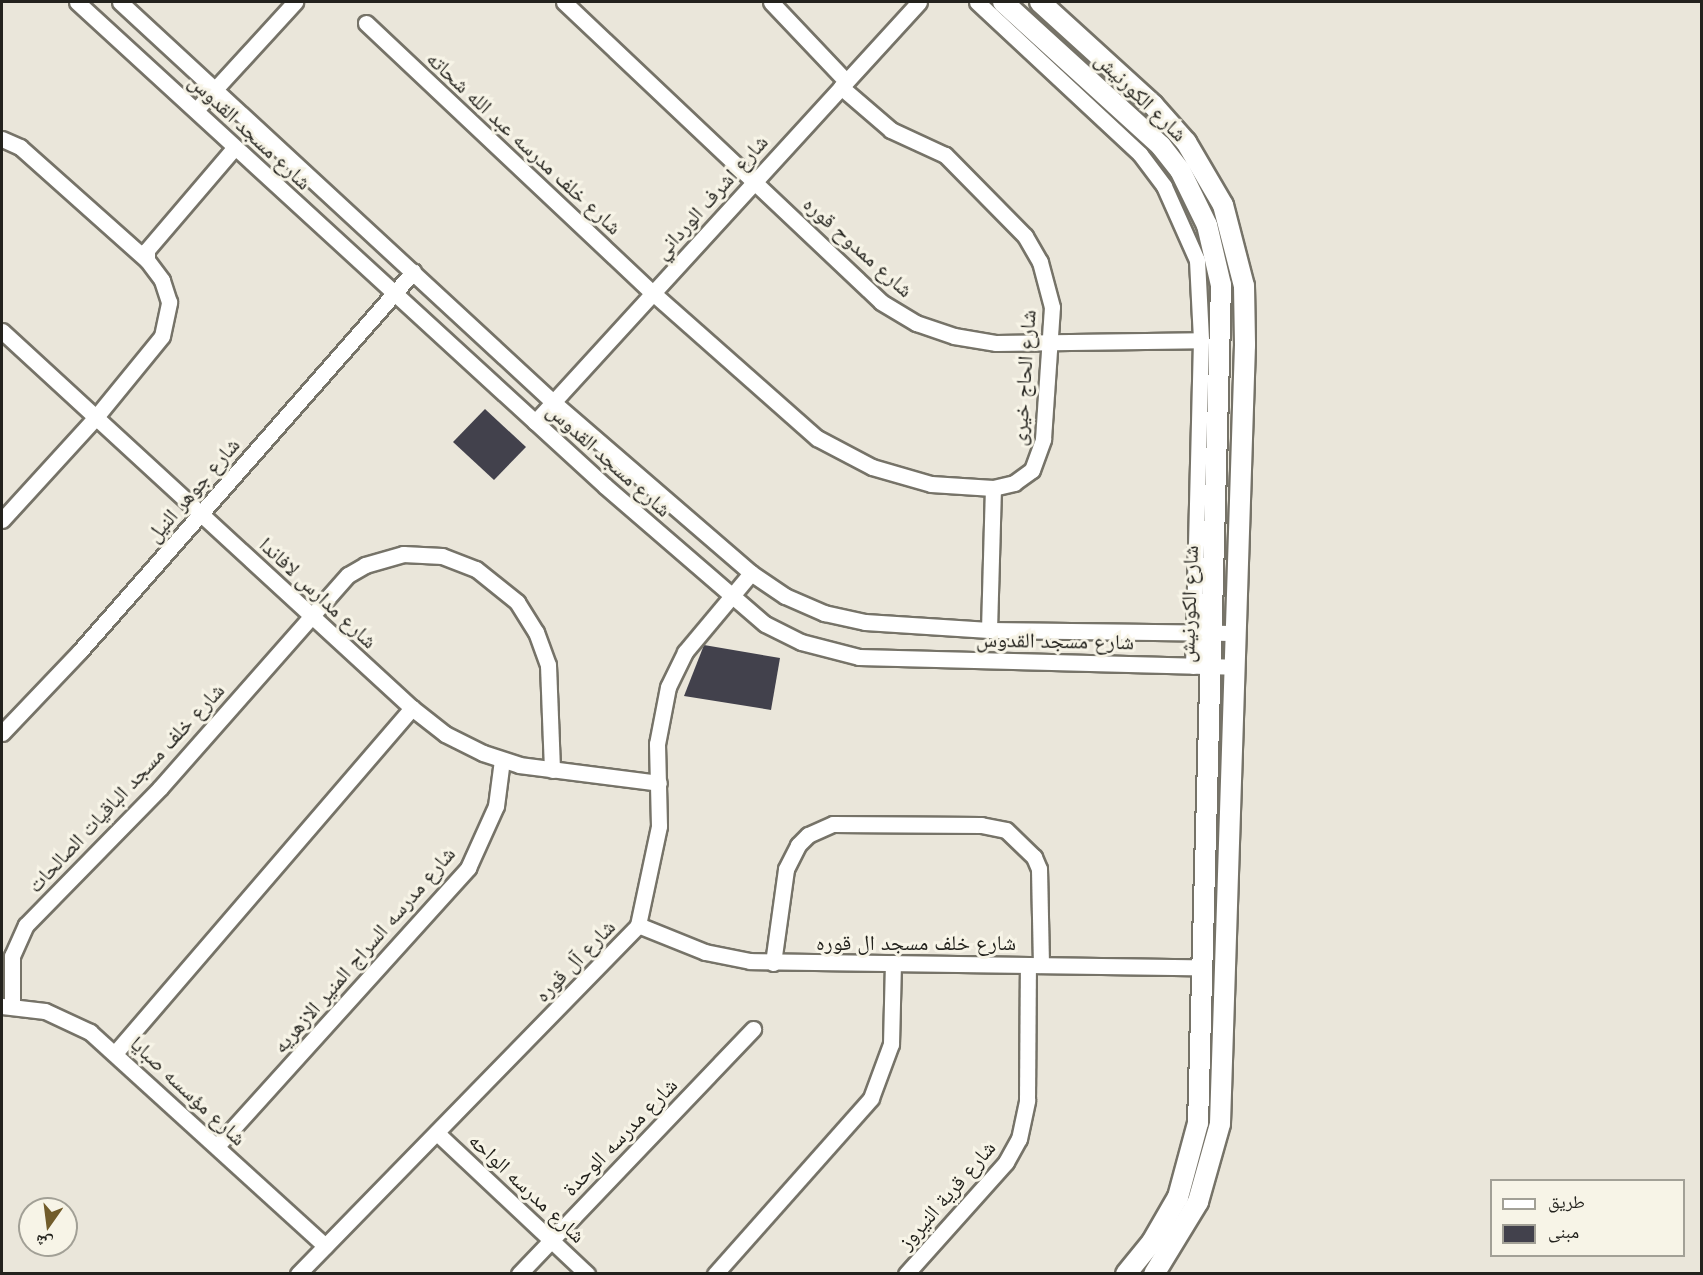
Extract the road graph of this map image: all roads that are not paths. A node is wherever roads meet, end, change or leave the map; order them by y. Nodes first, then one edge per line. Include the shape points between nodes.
1 (77, 2) edge
2 (120, 2) edge
3 (295, 2) edge
4 (564, 2) edge
5 (771, 2) edge
6 (919, 2) edge
7 (977, 2) edge
8 (1003, 2) edge
9 (1040, 2) edge
10 (366, 22) dead end
11 (843, 84) junction
12 (215, 89) junction
13 (196, 110) junction
14 (2, 139) edge
15 (235, 147) junction
16 (755, 181) junction
17 (147, 260) junction
18 (413, 272) junction
19 (394, 293) junction
20 (652, 293) junction
21 (2, 331) edge
22 (1201, 340) junction
23 (1050, 342) junction
24 (554, 402) junction
25 (96, 417) junction
26 (535, 422) junction
27 (993, 488) junction
28 (200, 514) junction
29 (2, 520) edge
30 (751, 573) junction
31 (730, 596) junction
32 (311, 615) junction
33 (989, 630) junction
34 (1202, 632) junction
35 (1235, 633) junction
36 (1202, 666) junction
37 (1234, 667) junction
38 (412, 708) junction
39 (2, 733) edge
40 (502, 760) junction
41 (552, 770) junction
42 (659, 783) junction
43 (638, 925) junction
44 (773, 963) junction
45 (893, 963) junction
46 (1034, 965) junction
47 (1201, 967) junction
48 (7, 1006) edge
49 (753, 1029) dead end
50 (116, 1052) junction
51 (437, 1133) junction
52 (217, 1146) junction
53 (551, 1239) junction
54 (325, 1246) junction
55 (298, 1274) edge
56 (519, 1274) edge
57 (587, 1274) edge
58 (715, 1274) edge
59 (906, 1274) edge
60 (1126, 1274) edge
61 (1154, 1274) edge

1 - 13 street, شارع مسجد القدوس
2 - 12 street, شارع مسجد القدوس
3 - 12 street
4 - 16 street, شارع ممدوح قوره
5 - 11 street, شارع الحاج خيرى
6 - 11 street, شارع اشرف الورداني
7 - 22 street via 1112,126 1164,186 1197,260
8 - 34 street, شارع الكورنيش via 1161,146 1180,170 1207,225 1220,275 1223,315
9 - 35 street, شارع الكورنيش via 1170,123 1208,176 1231,228 1246,315
10 - 20 street, شارع خلف مدرسه عبد الله شحاته
11 - 16 street, شارع اشرف الورداني
11 - 23 street, شارع الحاج خيرى via 891,130 945,155 1025,236 1040,262 1049,292
12 - 13 street
12 - 18 street, شارع مسجد القدوس
13 - 15 street, شارع مسجد القدوس
14 - 17 street via 20,147
15 - 17 street via 151,242
15 - 19 street, شارع مسجد القدوس
16 - 20 street, شارع اشرف الورداني
16 - 23 street, شارع ممدوح قوره via 881,302 907,318 954,336 996,343
17 - 25 street via 167,290 166,325 155,346
18 - 19 street, شارع جوهر النيل
18 - 24 street, شارع مسجد القدوس
19 - 26 street, شارع مسجد القدوس
19 - 28 street, شارع جوهر النيل
20 - 24 street, شارع اشرف الورداني
20 - 27 street, شارع خلف مدرسه عبد الله شحاته via 792,420 844,454 921,482
21 - 25 street, شارع مدارس لافاندا
22 - 23 street, شارع ممدوح قوره
22 - 34 street
23 - 27 street, شارع الحاج خيرى via 1038,460 1024,478
24 - 26 street, شارع اشرف الورداني
24 - 30 street, شارع مسجد القدوس
25 - 28 street, شارع مدارس لافاندا
25 - 29 street
26 - 31 street, شارع مسجد القدوس
27 - 33 street
28 - 32 street, شارع مدارس لافاندا
28 - 39 street, شارع جوهر النيل
30 - 31 street, شارع آل قوره
30 - 33 street, شارع مسجد القدوس via 804,606 844,618
31 - 36 street, شارع مسجد القدوس via 783,634 859,657
31 - 42 street, شارع آل قوره via 685,652 668,687 657,744
32 - 38 street, شارع مدارس لافاندا
32 - 41 street, شارع خلف مسجد الباقيات الصالحات via 348,575 393,556 442,556 490,578 517,602 543,648 550,682
32 - 48 street, شارع خلف مسجد الباقيات الصالحات via 159,788 21,932 12,956
33 - 34 street, شارع مسجد القدوس
34 - 35 street, شارع مسجد القدوس
34 - 36 street, شارع الكورنيش
35 - 37 street, شارع الكورنيش
36 - 37 street, شارع مسجد القدوس
36 - 47 street, شارع الكورنيش
37 - 61 street, شارع الكورنيش via 1220,1124 1198,1202
38 - 40 street, شارع مدارس لافاندا via 454,739
38 - 50 street
40 - 41 street, شارع مدارس لافاندا
40 - 52 street, شارع مدرسه السراج المنير الازهريه via 489,828 468,868
41 - 42 street, شارع مدارس لافاندا
42 - 43 street, شارع آل قوره via 659,826
43 - 44 street, شارع خلف مسجد ال قوره via 705,952
43 - 51 street, شارع آل قوره
44 - 45 street, شارع خلف مسجد ال قوره
44 - 46 street, شارع قرية النيروز via 786,869 794,850 808,835 833,824 981,825 1006,830 1035,857 1039,869
45 - 46 street, شارع خلف مسجد ال قوره
45 - 58 street via 891,1044 871,1098
46 - 47 street, شارع خلف مسجد ال قوره
46 - 59 street, شارع قرية النيروز via 1027,1100 1019,1139 1006,1162
47 - 60 street, شارع الكورنيش via 1200,1097 1194,1148 1166,1220
48 - 50 street, شارع مؤسسه صبايا via 45,1011 76,1023
49 - 53 street, شارع مدرسه الوحدة
50 - 52 street, شارع مؤسسه صبايا
51 - 53 street, شارع مدرسه الواحه
51 - 54 street, شارع آل قوره
52 - 54 street, شارع مؤسسه صبايا
53 - 56 street, شارع مدرسه الوحدة
53 - 57 street, شارع مدرسه الواحه
54 - 55 street, شارع آل قوره

